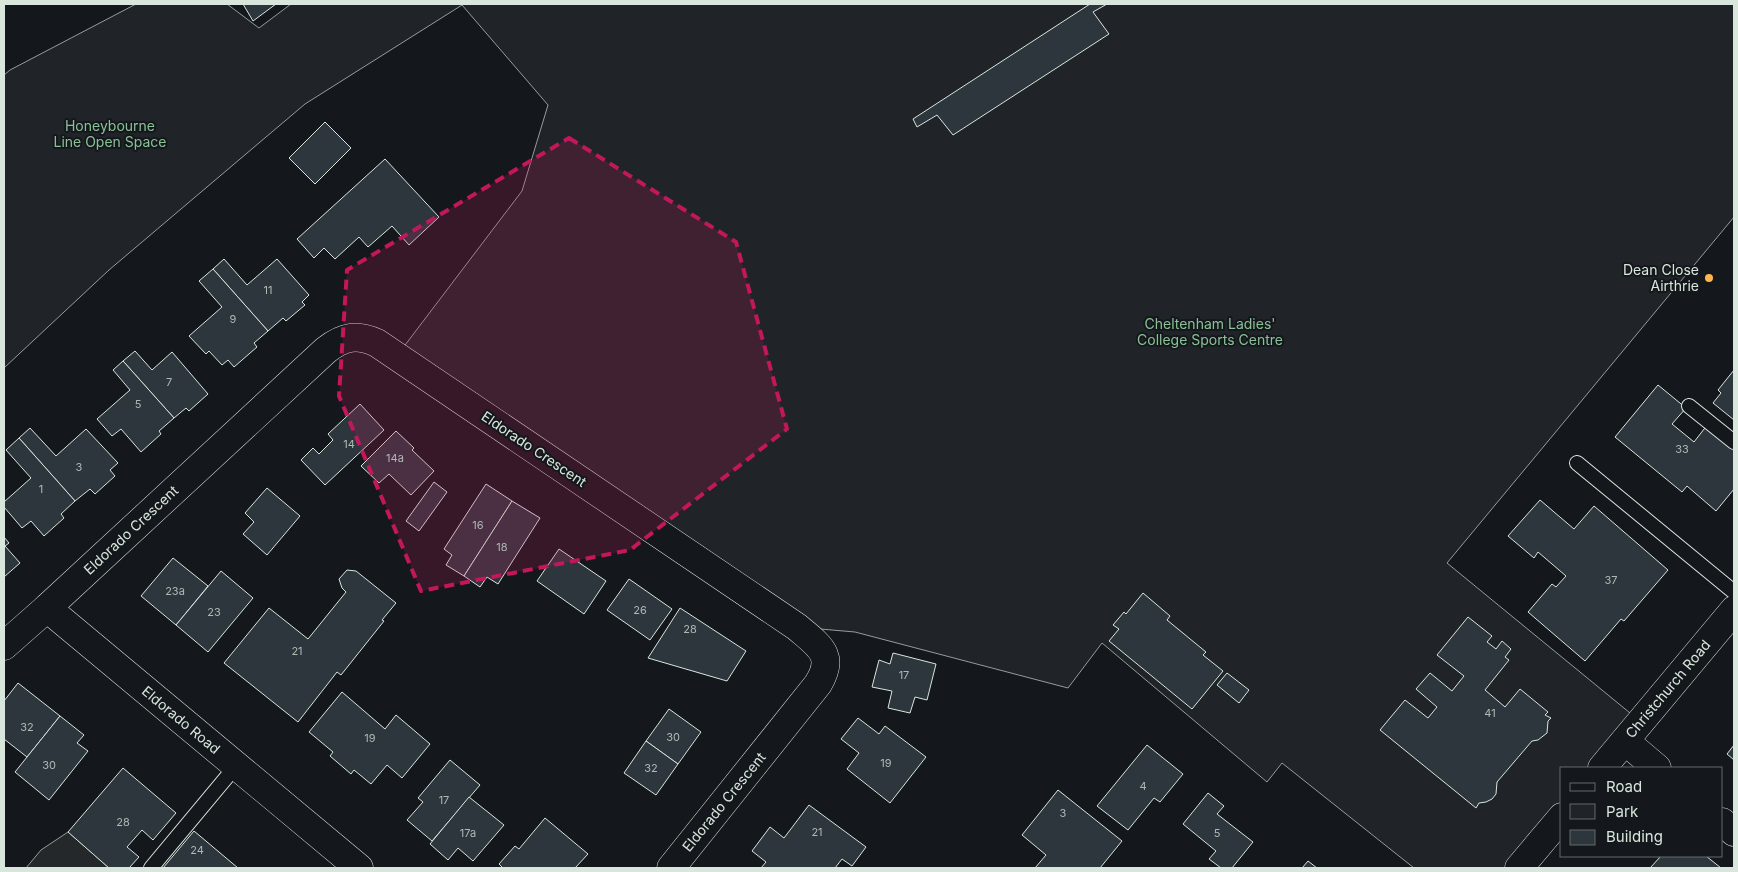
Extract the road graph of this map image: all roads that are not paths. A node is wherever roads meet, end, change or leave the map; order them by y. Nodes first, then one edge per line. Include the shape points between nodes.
1 (1689, 406) dead end
2 (1734, 442) edge
3 (1577, 463) dead end
4 (1734, 592) edge
5 (47, 608) junction
6 (1734, 610) edge
7 (4, 646) edge
8 (1625, 741) junction
9 (236, 766) junction
10 (1603, 767) edge
11 (1656, 767) edge
12 (1560, 819) edge
13 (1723, 823) edge
14 (1734, 832) edge
15 (151, 868) edge
16 (359, 868) edge
17 (671, 868) edge
18 (1519, 868) edge

1 - 2 lane
3 - 4 lane
5 - 7 street
5 - 9 street, Eldorado Road
5 - 17 street, Eldorado Crescent via 326,350 343,339 366,338 797,627 824,653 825,673 818,684
6 - 8 street, Christchurch Road
8 - 10 street, Christchurch Road
8 - 11 street
9 - 15 lane
9 - 16 street, Eldorado Road
12 - 18 street
13 - 14 street

